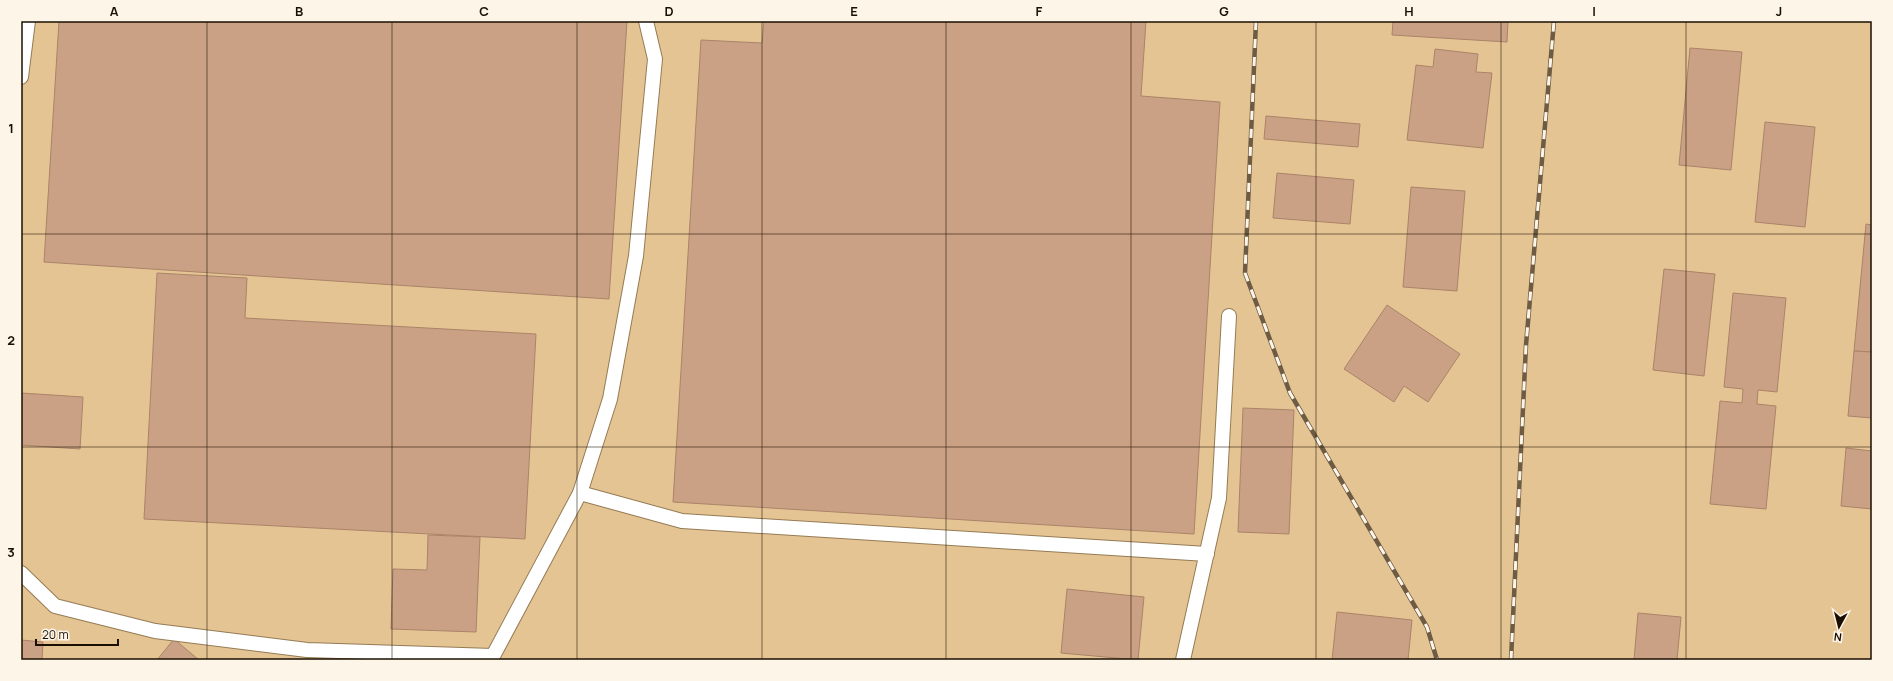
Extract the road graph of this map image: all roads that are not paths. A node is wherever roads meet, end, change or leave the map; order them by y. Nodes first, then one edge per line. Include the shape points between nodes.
1 (28, 21) edge
2 (646, 21) edge
3 (21, 77) edge
4 (1229, 316) dead end
5 (580, 493) junction
6 (1207, 554) junction
7 (21, 573) edge
8 (1183, 660) edge

1 - 3 lane
2 - 5 lane via 655,59 636,256 610,399
4 - 6 lane via 1219,498
5 - 6 lane via 682,521
5 - 7 lane via 493,656 308,650 155,631 55,606
6 - 8 lane

